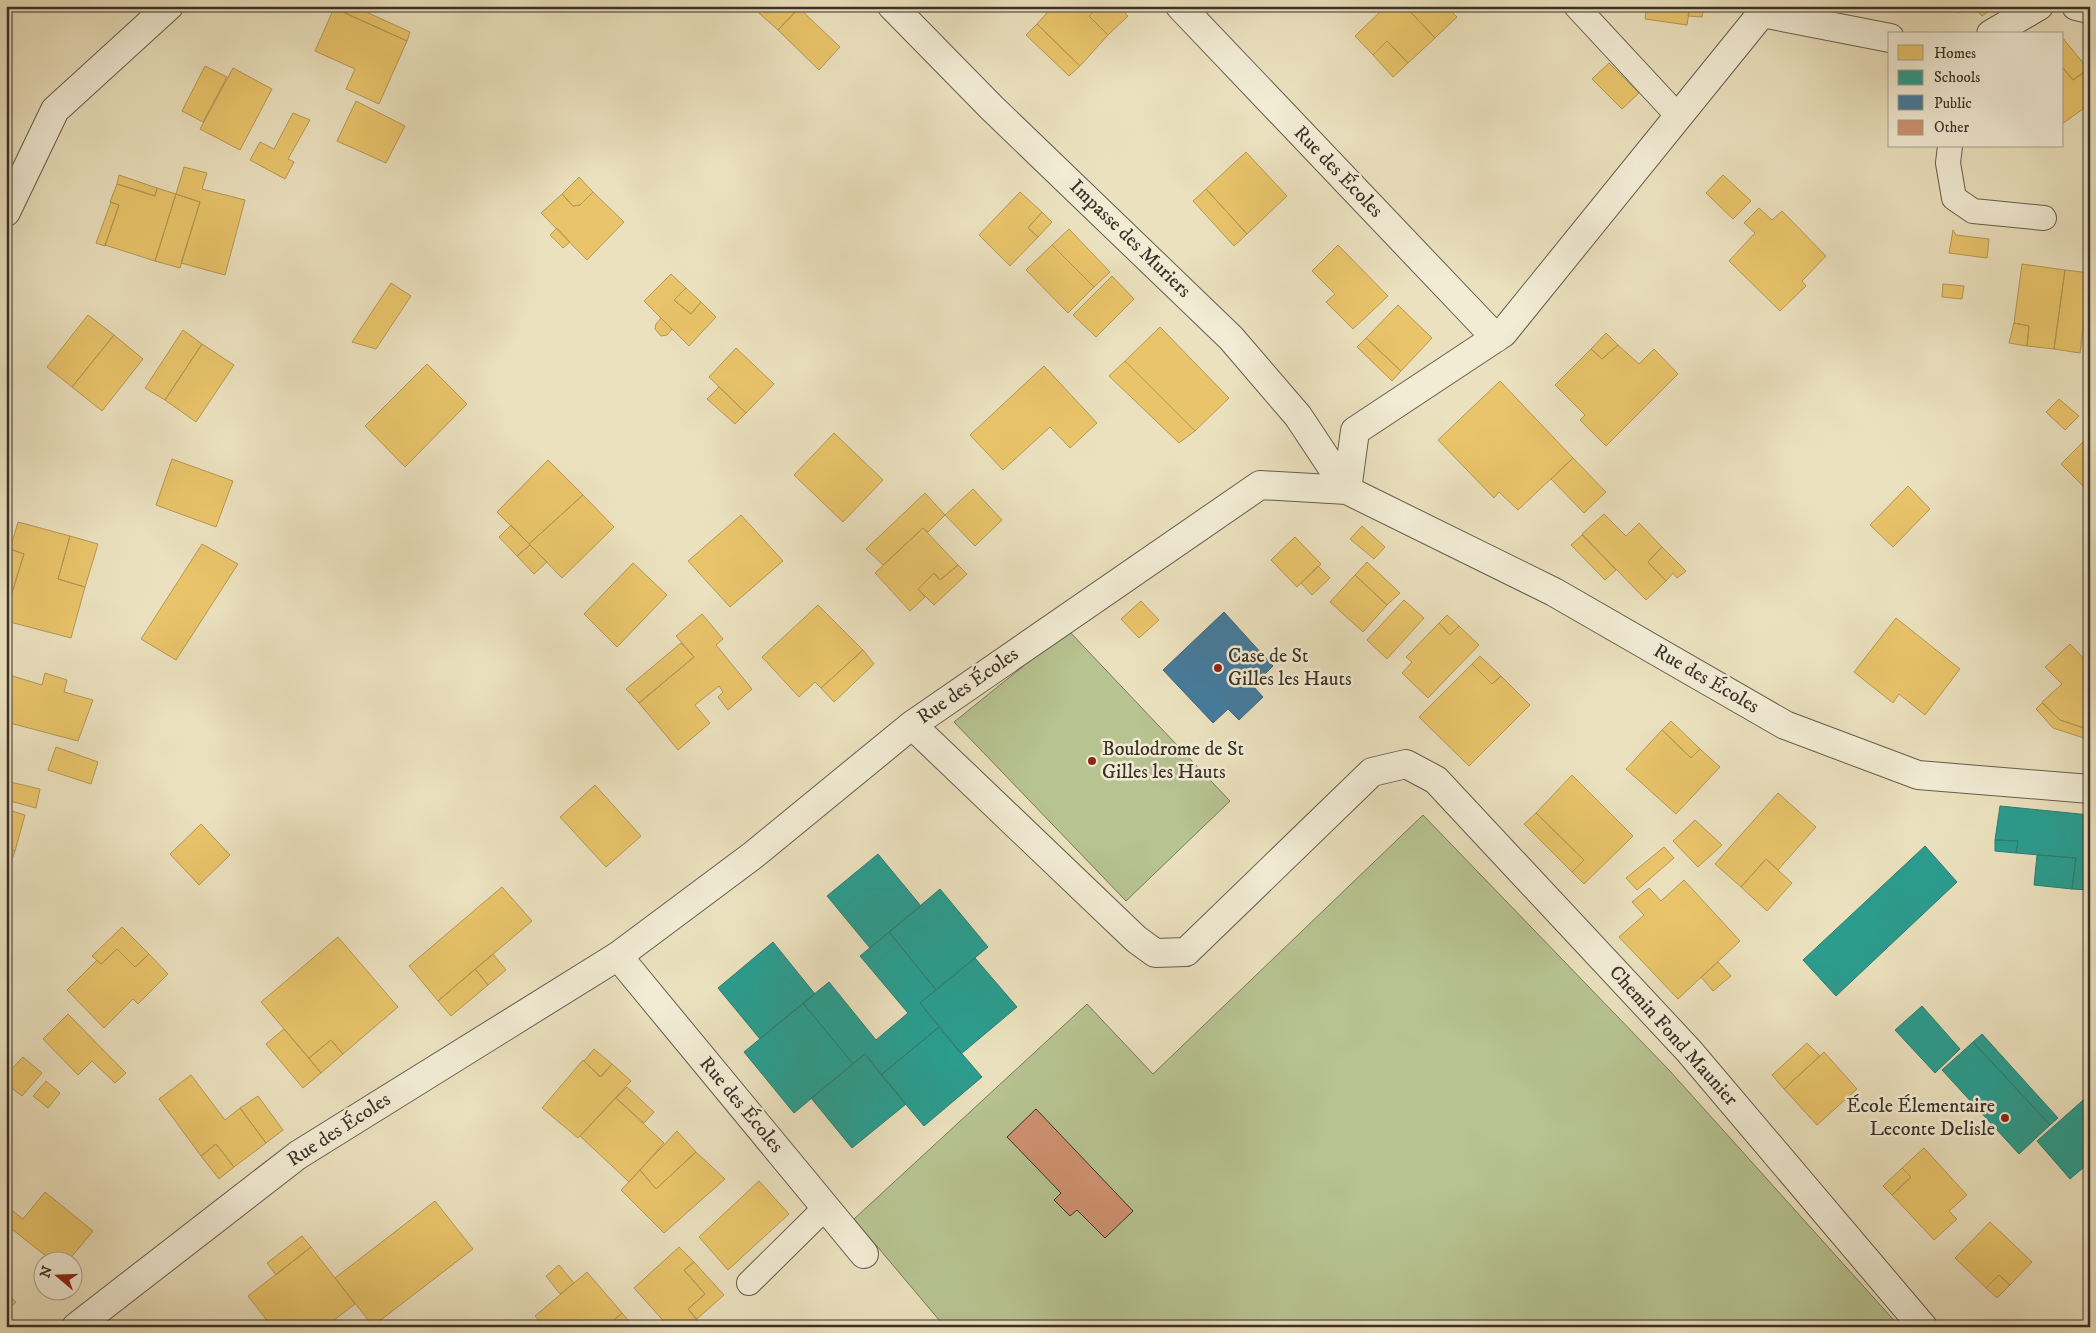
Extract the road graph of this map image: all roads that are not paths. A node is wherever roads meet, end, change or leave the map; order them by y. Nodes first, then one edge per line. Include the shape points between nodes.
1 (169, 6) edge
2 (892, 6) edge
3 (1180, 6) edge
4 (1576, 6) edge
5 (2039, 6) edge
6 (2076, 6) edge
7 (2090, 9) edge
8 (1762, 10) edge
9 (1994, 32) edge
10 (1888, 38) edge
11 (1678, 116) junction
12 (1950, 148) edge
13 (6, 212) edge
14 (2044, 218) dead end
15 (1496, 338) junction
16 (1347, 490) junction
17 (912, 725) junction
18 (2090, 789) edge
19 (618, 956) junction
20 (826, 1207) junction
21 (864, 1254) dead end
22 (749, 1283) dead end
23 (76, 1327) edge
24 (1923, 1327) edge

1 - 13 street via 55,110
2 - 16 street, Impasse des Muriers via 992,108 1231,338 1298,416
3 - 15 street, Rue des Écoles
4 - 11 lane
5 - 9 street
6 - 7 street
8 - 10 street
8 - 11 street
11 - 15 street
12 - 14 lane via 1948,163 1954,198 1974,211
15 - 16 street via 1355,431
16 - 17 street, Rue des Écoles via 1260,485
16 - 18 street, Rue des Écoles via 1554,592 1785,725 1918,775
17 - 19 street, Rue des Écoles via 752,856
17 - 24 street, Chemin Fond Maunier via 1136,939 1155,953 1186,952 1372,772 1406,764 1436,780 1689,1051
19 - 20 street, Rue des Écoles
19 - 23 street, Rue des Écoles via 298,1155
20 - 21 street, Rue des Écoles
20 - 22 lane

